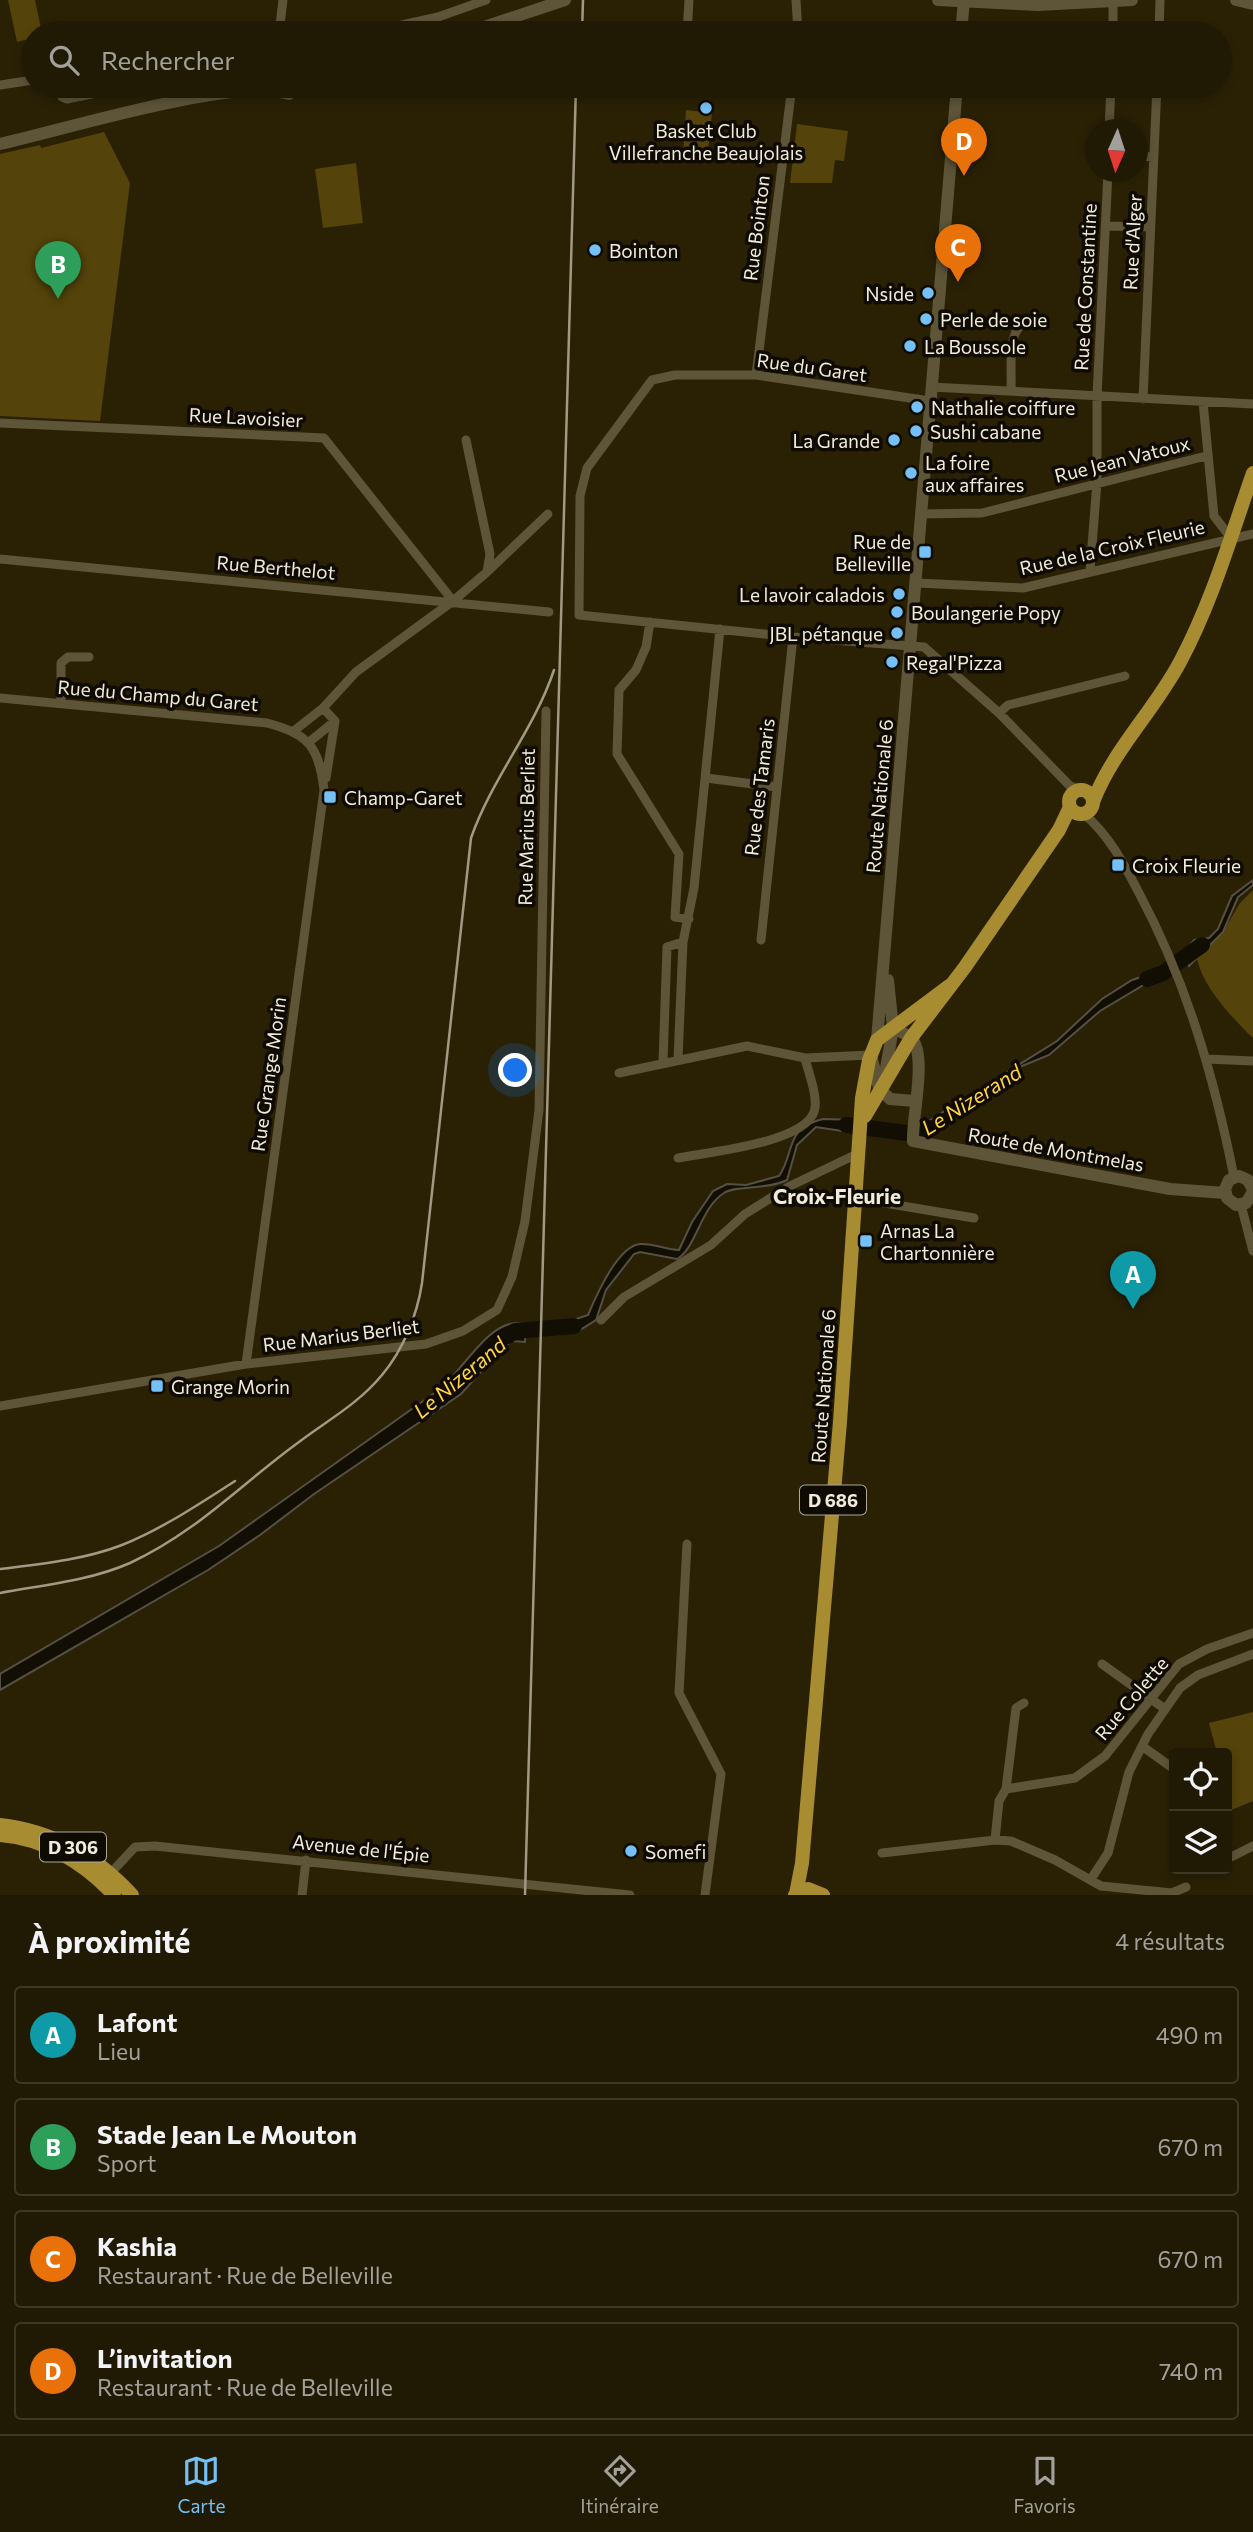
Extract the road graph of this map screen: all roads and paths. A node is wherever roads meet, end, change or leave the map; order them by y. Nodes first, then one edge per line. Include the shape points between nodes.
1 (283, 0) edge
2 (486, 0) edge
3 (564, 0) edge
4 (689, 0) edge
5 (796, 0) edge
6 (938, 0) edge
7 (1132, 0) edge
8 (1160, 0) edge
9 (1237, 0) edge
10 (964, 1) edge
11 (1113, 1) edge
12 (1253, 4) edge
13 (280, 21) edge
14 (420, 21) edge
15 (502, 21) edge
16 (688, 21) edge
17 (797, 21) edge
18 (962, 21) edge
19 (1113, 21) edge
20 (1159, 21) edge
21 (21, 82) edge
22 (0, 85) edge
23 (201, 98) edge
24 (790, 98) edge
25 (956, 98) edge
26 (1111, 98) edge
27 (1156, 98) edge
28 (1110, 119) edge
29 (0, 144) edge
30 (1148, 157) edge
31 (1154, 157) junction
32 (1108, 182) edge
33 (1106, 226) junction
34 (1150, 227) junction
35 (1018, 330) dead end
36 (756, 374) junction
37 (932, 387) junction
38 (1011, 391) junction
39 (1097, 396) junction
40 (1143, 399) junction
41 (930, 401) junction
42 (1203, 402) junction
43 (1253, 404) edge
44 (0, 423) edge
45 (466, 440) dead end
46 (1206, 457) junction
47 (1253, 473) edge
48 (1097, 482) junction
49 (548, 514) dead end
50 (922, 514) junction
51 (1253, 534) edge
52 (1231, 538) junction
53 (0, 559) edge
54 (1090, 571) junction
55 (487, 572) junction
56 (917, 583) junction
57 (453, 601) junction
58 (549, 612) dead end
59 (650, 622) junction
60 (720, 629) junction
61 (793, 637) junction
62 (911, 646) junction
63 (89, 657) dead end
64 (1125, 676) dead end
65 (0, 698) edge
66 (61, 703) junction
67 (323, 708) junction
68 (546, 711) dead end
69 (999, 713) junction
70 (335, 721) junction
71 (295, 730) junction
72 (308, 743) junction
73 (706, 778) junction
74 (777, 787) junction
75 (324, 790) junction
76 (1080, 801) junction
77 (689, 919) junction
78 (761, 940) dead end
79 (682, 942) junction
80 (884, 950) junction
81 (949, 986) junction
82 (893, 1028) junction
83 (911, 1038) junction
84 (877, 1040) junction
85 (871, 1055) junction
86 (805, 1058) junction
87 (678, 1059) junction
88 (1206, 1059) junction
89 (1253, 1061) edge
90 (663, 1062) junction
91 (619, 1073) dead end
92 (881, 1084) junction
93 (915, 1101) junction
94 (863, 1121) junction
95 (859, 1153) junction
96 (678, 1158) dead end
97 (1234, 1177) junction
98 (1253, 1191) edge
99 (1225, 1194) junction
100 (855, 1198) junction
101 (1241, 1205) junction
102 (974, 1218) dead end
103 (1253, 1251) edge
104 (601, 1320) dead end
105 (246, 1364) junction
106 (0, 1406) edge
107 (687, 1544) dead end
108 (1253, 1633) edge
109 (1253, 1654) edge
110 (1102, 1664) dead end
111 (1152, 1700) junction
112 (1024, 1703) dead end
113 (1165, 1709) junction
114 (1142, 1746) junction
115 (1169, 1765) edge
116 (1006, 1789) junction
117 (0, 1825) edge
118 (0, 1835) edge
119 (995, 1840) junction
120 (1253, 1846) edge
121 (882, 1853) dead end
122 (1232, 1856) edge
123 (306, 1860) junction
124 (802, 1863) junction
125 (107, 1877) junction
126 (1091, 1879) junction
127 (1185, 1887) dead end
128 (819, 1893) edge
129 (795, 1894) edge
130 (114, 1895) edge
131 (132, 1895) edge
132 (302, 1895) edge
133 (630, 1895) edge
134 (705, 1895) edge

1 - 13 street
2 - 14 street
3 - 15 main road
4 - 16 street
5 - 17 street
6 - 10 main road
7 - 11 main road
8 - 20 street
9 - 12 main road
10 - 11 main road via 1038,5
10 - 18 main road
11 - 19 street
21 - 22 street
23 - 29 main road
24 - 36 street, Rue Bointon
25 - 37 main road, D 686
26 - 28 street
27 - 31 street, Rue d'Alger
30 - 31 street
31 - 34 street, Rue d'Alger
32 - 33 street, Rue de Constantine
33 - 34 street
33 - 39 street, Rue de Constantine
34 - 40 street, Rue d'Alger
35 - 38 street via 1012,335
36 - 41 street, Rue du Garet
36 - 59 street, Rue du Garet via 675,375 652,380 587,468 580,496 579,615
37 - 38 street
37 - 41 main road, D 686
38 - 39 street
39 - 40 street
39 - 48 street, Rue de Constantine
40 - 42 street
41 - 50 main road, D 686
42 - 43 street
42 - 46 street
44 - 57 street, Rue Lavoisier via 324,438
45 - 55 street via 490,554
46 - 48 street, Rue Jean Vatoux
46 - 52 street via 1214,516
47 - 52 main road
48 - 50 street, Rue Jean Vatoux via 982,513
48 - 54 street, Rue de Constantine
49 - 55 street
50 - 56 main road, D 686
51 - 52 street, Rue de la Croix Fleurie
52 - 54 street, Rue de la Croix Fleurie
52 - 76 main road via 1180,663 1103,777
53 - 57 street, Rue Berthelot
54 - 56 street, Rue de la Croix Fleurie via 1023,588
55 - 57 street
56 - 62 main road, D 686
57 - 58 street, Rue Berthelot
57 - 67 street via 356,672
59 - 60 street
59 - 77 street via 636,670 619,690 617,754 678,854 675,917
60 - 61 street
60 - 73 street
61 - 62 street
61 - 74 street, Rue des Tamaris
62 - 69 street via 924,647
62 - 80 main road, Route Nationale 6 / D 686
63 - 66 street via 68,657 61,663
64 - 69 street via 1008,705
65 - 66 street, Rue du Champ du Garet
66 - 71 street, Rue du Champ du Garet via 267,723
67 - 70 street
67 - 71 street
68 - 105 street, Rue Marius Berliet via 539,1110 525,1221 512,1278 497,1310 463,1331 426,1344
69 - 76 street
70 - 72 street
70 - 75 street, Rue Grange Morin
71 - 72 street
72 - 75 street, Rue Grange Morin via 321,763
73 - 74 street
73 - 77 street
74 - 78 street, Rue des Tamaris
75 - 105 street, Rue Grange Morin
76 - 81 main road
76 - 88 street via 1118,854 1171,955
77 - 79 street
79 - 87 street
79 - 90 street via 667,947
80 - 82 main road, Route Nationale 6 / D 686
80 - 84 main road, Route Nationale 6 / D 686
81 - 82 main road
81 - 83 main road
82 - 83 main road
82 - 84 main road
82 - 92 main road, Route Nationale 6 / D 686
83 - 92 main road
83 - 93 main road, Route de Montmelas via 919,1054
84 - 85 main road, Route Nationale 6 / D 686
85 - 86 street
85 - 92 main road
85 - 94 main road, Route Nationale 6 / D 686 via 862,1098
86 - 87 street via 747,1046
86 - 96 street via 816,1106 814,1115 788,1136
87 - 90 street
88 - 89 street
88 - 97 street
90 - 91 street
92 - 93 main road via 890,1099
92 - 94 main road, Route Nationale 6 / D 686
93 - 99 main road, Route de Montmelas via 913,1142 1170,1189
94 - 95 main road, Route Nationale 6 / D 686
95 - 100 main road, Route Nationale 6 / D 686
95 - 104 street via 788,1187 745,1214 711,1245 624,1297
97 - 98 main road via 1248,1180
97 - 99 main road via 1226,1184
98 - 101 main road via 1250,1200
99 - 101 main road via 1230,1202
100 - 102 street
100 - 124 main road, Route Nationale 6 / D 686
101 - 103 street
105 - 106 street, Rue Marius Berliet
107 - 134 street via 680,1693 721,1774
108 - 111 street, Rue Colette via 1208,1648 1179,1664
109 - 113 street via 1198,1675
110 - 111 street
111 - 113 street
111 - 116 street, Rue Colette via 1105,1756 1075,1778
112 - 116 street via 1016,1709
113 - 114 street
114 - 115 street
114 - 126 street via 1129,1772 1108,1853
116 - 119 street via 999,1801
117 - 125 main road, D 306 via 80,1849
118 - 125 main road, D 306 via 36,1842
119 - 121 street
119 - 126 street via 1011,1841
120 - 122 street
123 - 125 street, Avenue de l'Épie via 135,1847
123 - 132 street
123 - 133 street, Avenue de l'Épie
124 - 128 main road, Route Nationale 6
124 - 129 main road, Route Nationale 6 / D 686
125 - 130 main road, D 306
125 - 131 main road, D 306
126 - 127 street via 1118,1889 1172,1893
128 - 129 main road

